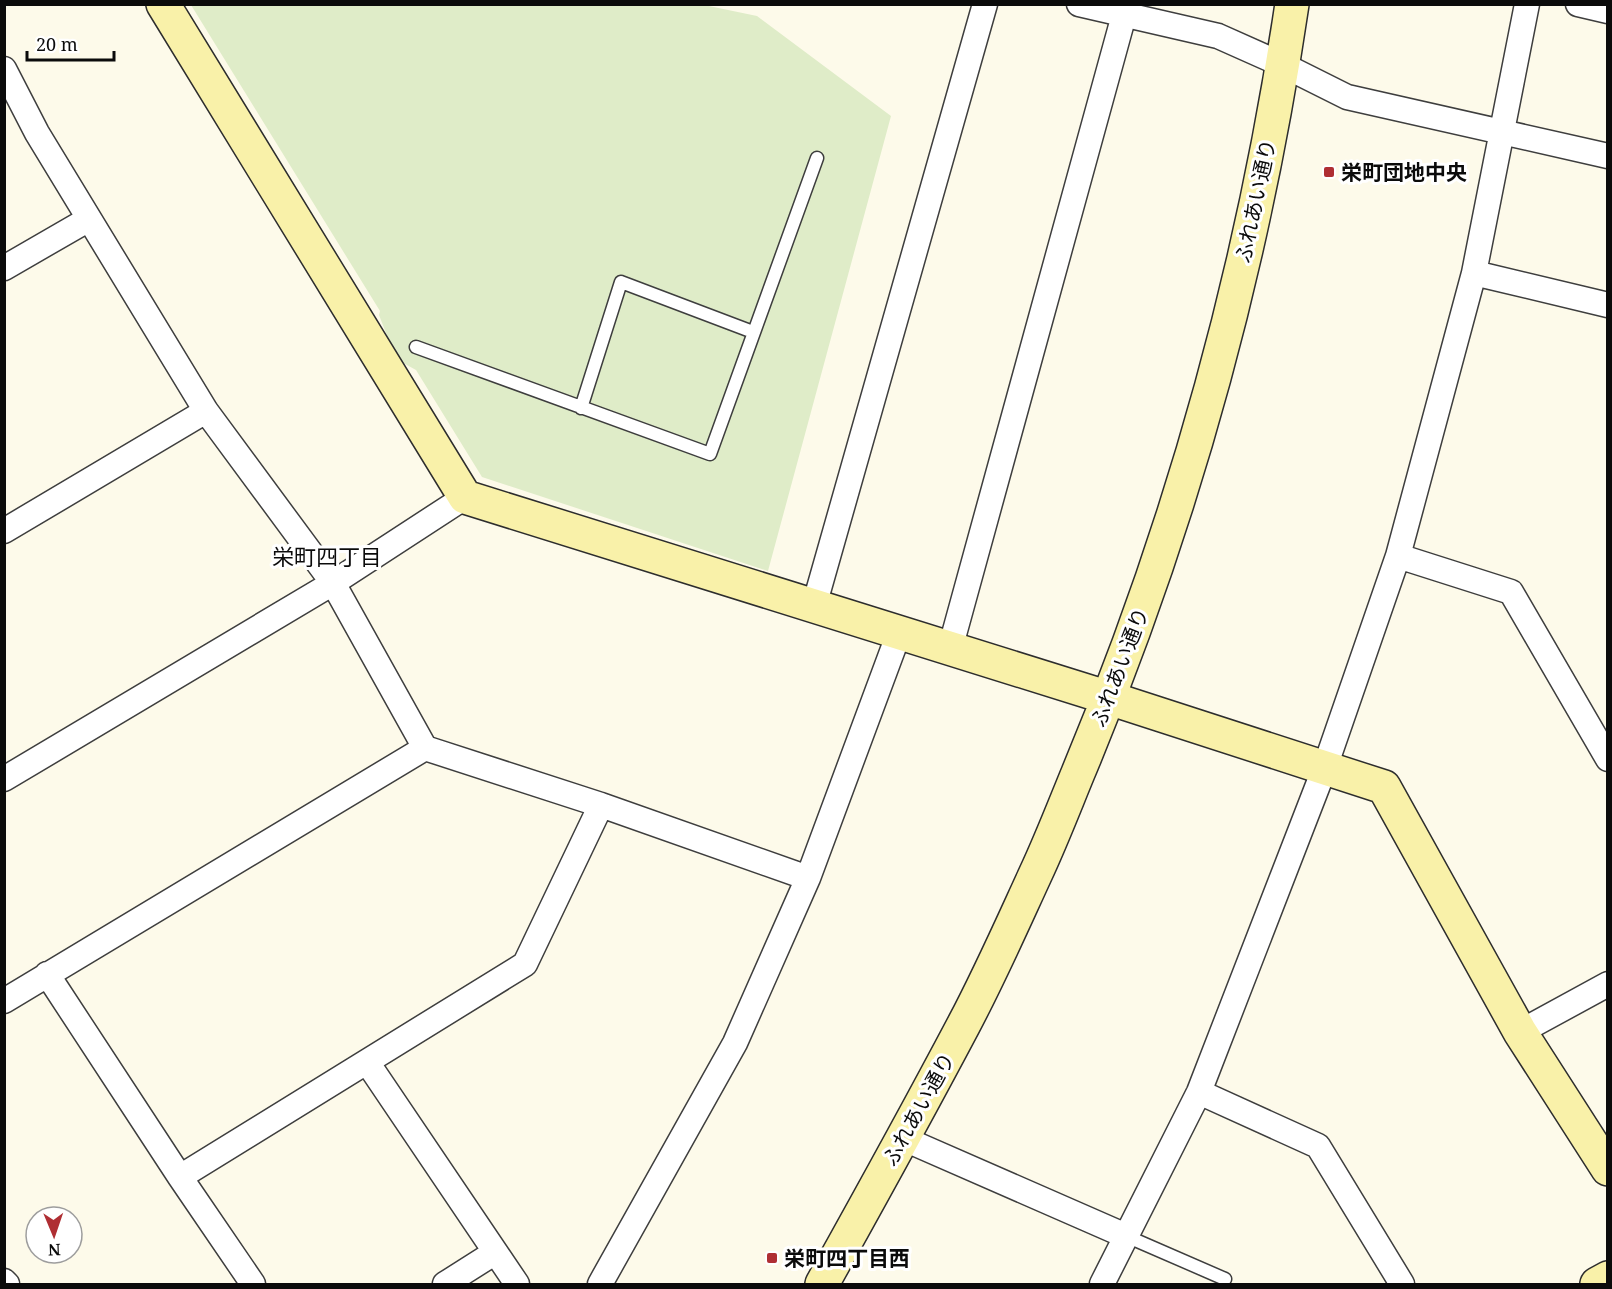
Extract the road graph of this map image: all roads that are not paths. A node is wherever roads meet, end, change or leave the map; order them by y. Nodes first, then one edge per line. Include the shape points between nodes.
1 (163, 4) edge
2 (985, 4) edge
3 (1080, 4) edge
4 (1292, 4) edge
5 (1527, 4) edge
6 (1578, 4) edge
7 (1608, 11) edge
8 (1124, 15) junction
9 (1283, 65) junction
10 (4, 69) edge
11 (1503, 132) junction
12 (1608, 156) edge
13 (817, 158) dead end
14 (89, 219) junction
15 (4, 268) edge
16 (1474, 273) junction
17 (1608, 305) edge
18 (753, 332) junction
19 (416, 347) dead end
20 (581, 408) junction
21 (206, 411) junction
22 (465, 497) junction
23 (4, 531) edge
24 (1398, 556) junction
25 (333, 583) junction
26 (814, 606) junction
27 (899, 633) junction
28 (950, 649) junction
29 (1109, 698) junction
30 (425, 748) junction
31 (1608, 759) edge
32 (1325, 767) junction
33 (4, 779) edge
34 (601, 805) junction
35 (808, 878) junction
36 (47, 974) junction
37 (1608, 984) edge
38 (4, 1001) edge
39 (1520, 1032) junction
40 (367, 1062) junction
41 (1199, 1092) junction
42 (902, 1138) junction
43 (1608, 1169) edge
44 (180, 1178) junction
45 (1126, 1236) junction
46 (494, 1253) junction
47 (1608, 1278) edge
48 (1225, 1279) dead end
49 (4, 1281) edge
50 (7, 1284) edge
51 (253, 1284) edge
52 (445, 1284) edge
53 (517, 1284) edge
54 (600, 1284) edge
55 (822, 1284) edge
56 (1102, 1284) edge
57 (1402, 1284) edge
58 (1597, 1284) edge

1 - 22 street
2 - 26 street
3 - 8 street
4 - 9 street, ふれあい通り
5 - 11 street
6 - 7 street
8 - 9 street via 1218,36
8 - 28 street
9 - 11 street via 1347,97
9 - 29 street, ふれあい通り via 1208,402 1163,549
10 - 14 street
11 - 12 street
11 - 16 street
13 - 18 lane
14 - 15 street
14 - 21 street
16 - 17 street
16 - 24 street
18 - 20 lane via 710,454
18 - 20 lane via 621,282
19 - 20 lane
21 - 23 street
21 - 25 street
22 - 25 street
22 - 26 street
24 - 31 street via 1511,592
24 - 32 street
25 - 30 street
25 - 33 street
26 - 27 street
27 - 28 street
27 - 35 street
28 - 29 street
29 - 32 street
29 - 42 street, ふれあい通り via 1037,871 966,1021
30 - 34 street
30 - 36 street
32 - 39 street via 1384,787
32 - 41 street
34 - 35 street
34 - 40 street via 525,964
35 - 54 street via 735,1044
36 - 38 street
36 - 44 street
37 - 39 street
39 - 43 street
40 - 44 street
40 - 46 street
41 - 45 street
41 - 57 street via 1318,1146
42 - 45 street
42 - 55 street, ふれあい通り
44 - 51 street
45 - 48 lane
45 - 56 street
46 - 52 street
46 - 53 street
47 - 58 street
49 - 50 street

